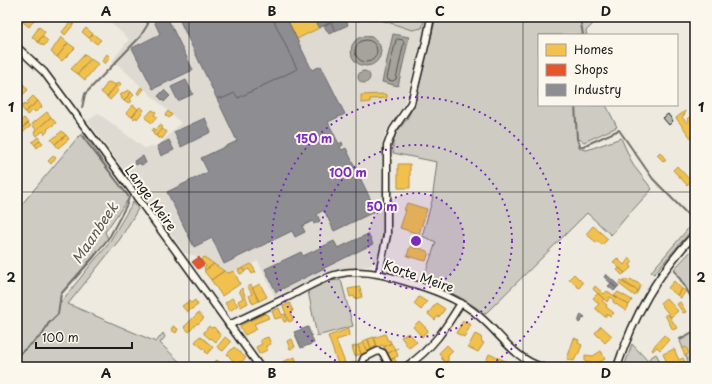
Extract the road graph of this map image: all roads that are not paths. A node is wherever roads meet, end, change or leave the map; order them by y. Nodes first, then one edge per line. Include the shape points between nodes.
1 (431, 17) edge
2 (17, 47) edge
3 (695, 234) edge
4 (379, 273) junction
5 (461, 303) junction
6 (229, 325) junction
7 (406, 366) edge
8 (260, 367) edge
9 (363, 367) edge
10 (390, 367) edge
11 (542, 367) edge
12 (617, 367) edge

1 - 4 street via 411,102 393,130 387,146 387,235
2 - 6 street, Lange Meire via 44,72
3 - 12 street via 673,258 647,295 632,325
4 - 5 street, Korte Meire via 424,287
4 - 6 street, Korte Meire via 354,272 327,278
5 - 7 street via 442,333 422,356
5 - 11 street, Korte Meire via 480,316 517,354
6 - 8 street, Lange Meire
9 - 10 street via 364,358 378,351 383,353

